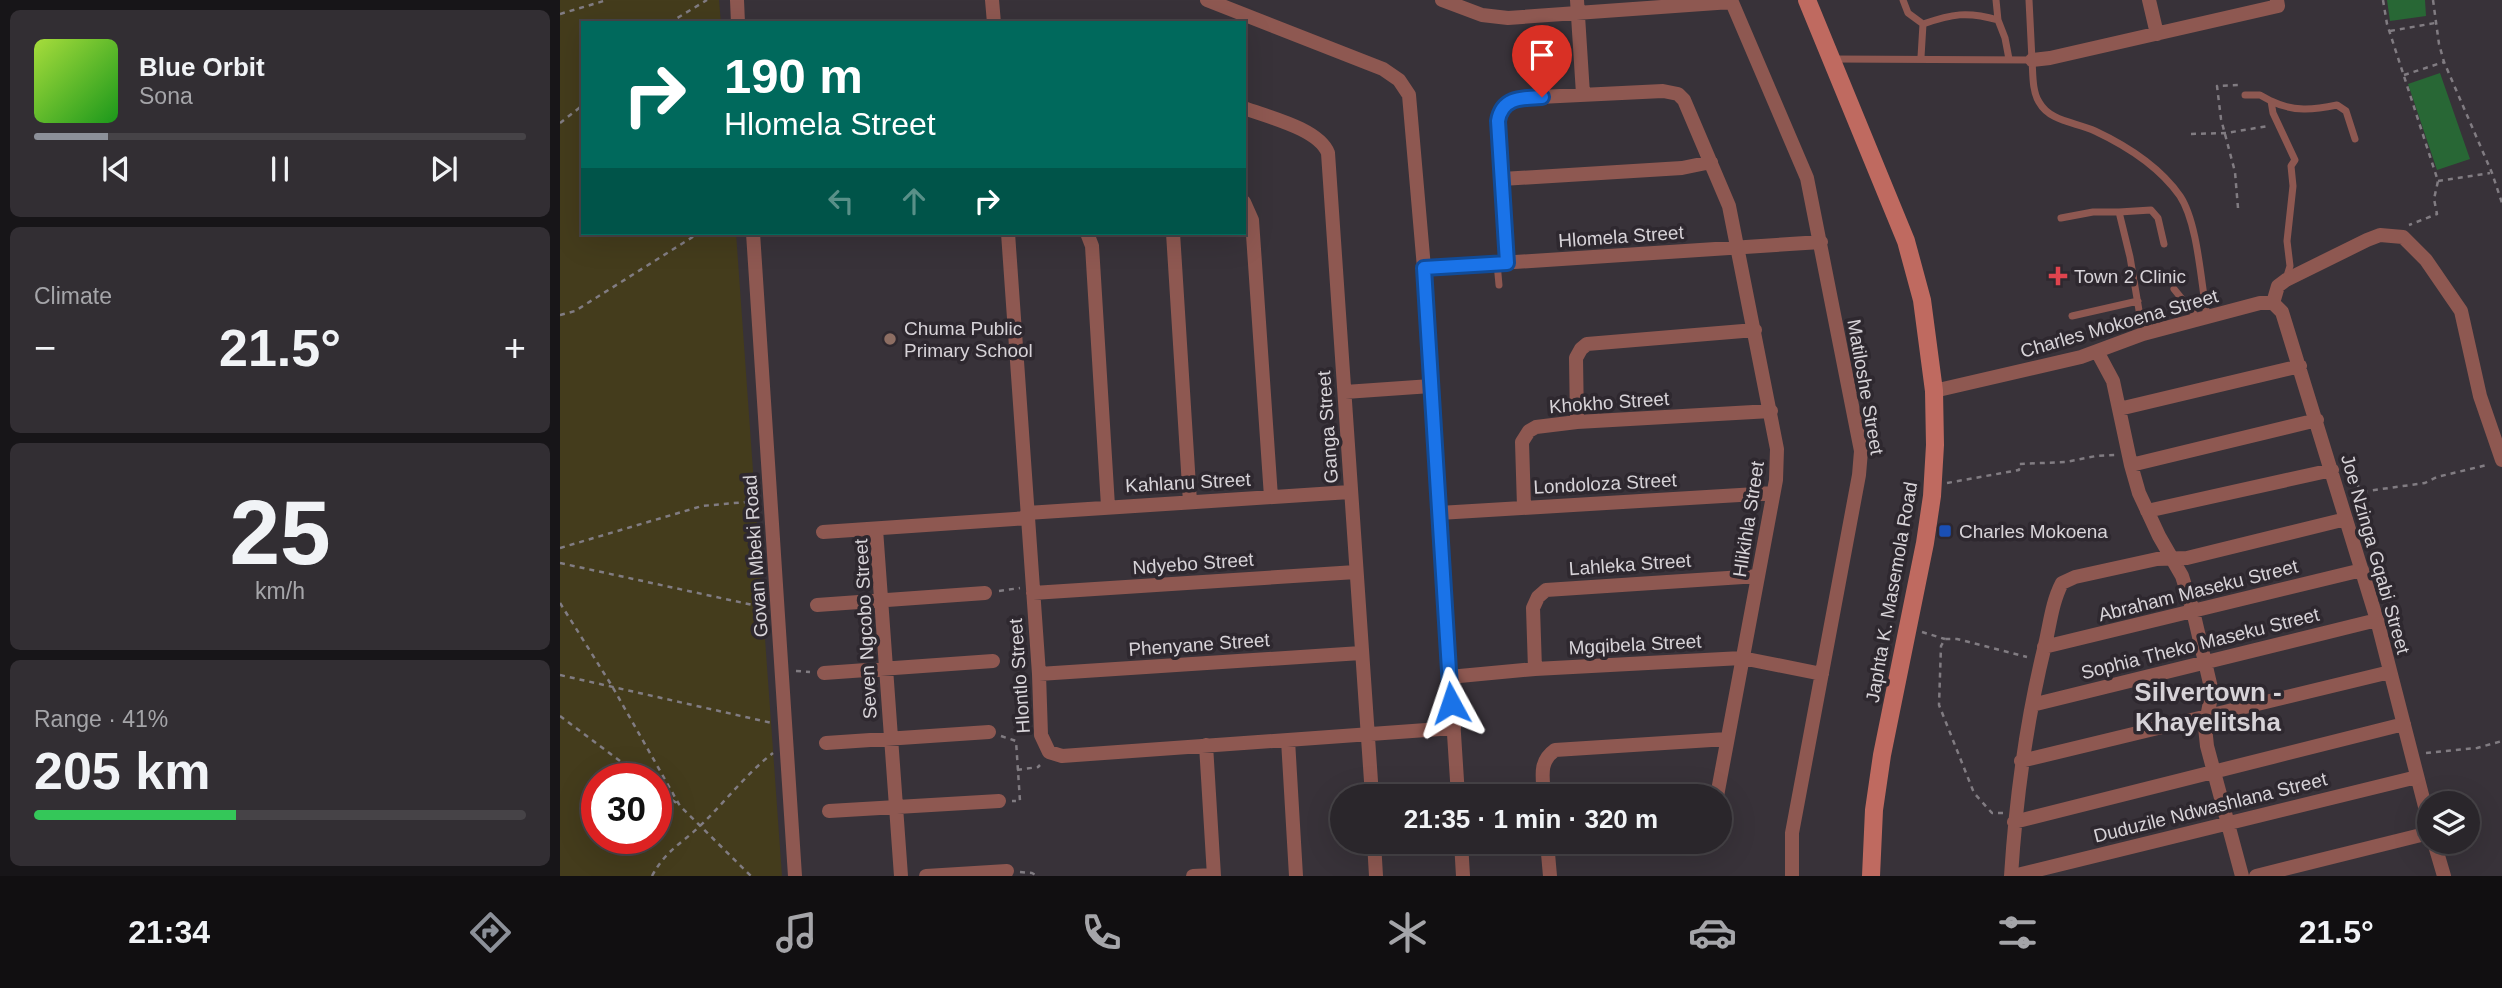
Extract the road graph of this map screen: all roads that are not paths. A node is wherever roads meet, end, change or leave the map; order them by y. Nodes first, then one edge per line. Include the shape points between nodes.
1 (737, 0) edge
2 (992, 0) edge
3 (1207, 0) edge
4 (1251, 0) edge
5 (1443, 0) edge
6 (1807, 0) edge
7 (1903, 0) edge
8 (1996, 0) edge
9 (2028, 0) edge
10 (2149, 0) edge
11 (2277, 0) edge
12 (1731, 1) edge
13 (1577, 6) edge
14 (1244, 19) edge
15 (1998, 19) junction
16 (738, 21) edge
17 (994, 21) edge
18 (1923, 24) junction
19 (2157, 34) junction
20 (1921, 57) junction
21 (1830, 59) junction
22 (2009, 59) junction
23 (2032, 60) junction
24 (1583, 94) junction
25 (2245, 95) road end
26 (2271, 101) junction
27 (1246, 109) edge
28 (2355, 139) dead end
29 (1711, 162) junction
30 (1502, 179) junction
31 (1246, 206) edge
32 (2119, 212) junction
33 (2061, 218) dead end
34 (752, 235) edge
35 (1008, 235) edge
36 (1088, 235) edge
37 (1173, 235) edge
38 (1821, 242) junction
39 (2164, 244) dead end
40 (1737, 248) junction
41 (1502, 263) junction
42 (1424, 268) junction
43 (2286, 280) junction
44 (1499, 285) dead end
45 (2174, 289) dead end
46 (2137, 301) junction
47 (2273, 303) junction
48 (2072, 316) dead end
49 (2203, 318) junction
50 (1755, 330) junction
51 (2143, 334) junction
52 (2098, 353) junction
53 (2300, 366) junction
54 (1431, 386) junction
55 (1934, 391) junction
56 (1345, 393) junction
57 (2119, 409) junction
58 (1771, 411) junction
59 (2317, 420) junction
60 (1577, 422) junction
61 (2130, 459) junction
62 (2496, 462) edge
63 (2333, 473) junction
64 (1350, 492) junction
65 (1773, 493) junction
66 (1271, 497) junction
67 (1189, 502) junction
68 (1108, 506) junction
69 (1524, 507) junction
70 (2147, 511) junction
71 (1439, 513) junction
72 (1028, 515) junction
73 (2346, 519) junction
74 (876, 529) junction
75 (823, 532) dead end
76 (2172, 558) junction
77 (2362, 570) junction
78 (1356, 572) junction
79 (1758, 576) junction
80 (1033, 590) junction
81 (985, 593) road end
82 (881, 601) junction
83 (817, 604) dead end
84 (2193, 611) junction
85 (2377, 620) junction
86 (1361, 653) junction
87 (2042, 654) junction
88 (1742, 658) junction
89 (993, 661) dead end
90 (2206, 662) junction
91 (1535, 669) junction
92 (886, 670) junction
93 (2390, 672) junction
94 (824, 673) road end
95 (1039, 674) junction
96 (1822, 674) junction
97 (1449, 677) junction
98 (2032, 705) junction
99 (2208, 717) junction
100 (2404, 724) junction
101 (1454, 729) junction
102 (989, 732) road end
103 (1368, 735) junction
104 (891, 739) junction
105 (1727, 739) junction
106 (1288, 740) junction
107 (826, 743) dead end
108 (1206, 746) junction
109 (2021, 761) junction
110 (2213, 771) junction
111 (2417, 776) junction
112 (1371, 784) edge
113 (1457, 784) edge
114 (1543, 784) edge
115 (1719, 784) edge
116 (2421, 791) edge
117 (999, 801) road end
118 (896, 807) junction
119 (829, 811) dead end
120 (2015, 817) junction
121 (2228, 823) junction
122 (2417, 836) edge
123 (1375, 854) edge
124 (1462, 854) edge
125 (1549, 854) edge
126 (2438, 854) edge
127 (1007, 872) dead end
128 (1214, 875) edge
129 (795, 876) edge
130 (901, 876) edge
131 (926, 876) edge
132 (1193, 876) edge
133 (1296, 876) edge
134 (1376, 876) edge
135 (1463, 876) edge
136 (1550, 876) edge
137 (1793, 876) edge
138 (1871, 876) edge
139 (2012, 876) edge
140 (2242, 876) edge
141 (2256, 876) edge
142 (2444, 876) edge

1 - 16 street
2 - 17 street
3 - 14 street
4 - 14 street
5 - 13 street via 1493,18
6 - 21 main road, Japhta K. Masemola Road
7 - 18 lane via 1909,13
8 - 15 lane
9 - 23 lane
10 - 19 street
11 - 19 street via 2278,6
12 - 13 street
12 - 38 street, Matiloshe Street via 1807,178
13 - 24 street
14 - 42 street via 1383,69 1406,88
15 - 18 lane via 1953,14
15 - 22 lane
18 - 20 lane
19 - 23 street
20 - 21 lane
20 - 22 lane
21 - 55 main road, Japhta K. Masemola Road via 1906,241 1922,300
22 - 23 lane
23 - 49 lane via 2037,100 2044,110 2138,154 2181,197 2194,232
24 - 29 street, Hlikihla Street via 1678,94 1688,106
24 - 30 street via 1512,99 1504,105 1498,121
25 - 26 lane
26 - 28 lane via 2297,110 2337,105 2346,111
26 - 43 lane via 2295,160 2291,166
27 - 56 street, Ganga Street via 1308,133 1325,145 1328,153
29 - 30 street via 1682,168
29 - 40 street, Hlikihla Street via 1730,206
30 - 41 street
31 - 66 street via 1252,220
32 - 33 lane
32 - 39 lane via 2151,211 2158,218
32 - 46 lane
34 - 129 street, Govan Mbeki Road
35 - 72 street, Hlontlo Street
36 - 68 street
37 - 67 street
38 - 40 street, Hlomela Street
38 - 96 street, Matiloshe Street via 1861,461
40 - 41 street, Hlomela Street
40 - 50 street, Hlikihla Street
41 - 42 street, Hlomela Street
41 - 44 lane
42 - 54 street
43 - 47 street via 2278,286
43 - 62 street via 2380,235 2403,237 2413,244 2461,311
45 - 49 lane
46 - 48 lane
46 - 51 lane
47 - 49 street, Charles Mokoena Street
47 - 53 street, Joe Nzinga Gqabi Street via 2282,312
49 - 51 street, Charles Mokoena Street
50 - 58 street, Hlikihla Street
50 - 60 street via 1587,344 1576,359
51 - 52 street, Charles Mokoena Street
52 - 55 street, Charles Mokoena Street
52 - 57 street via 2113,381
53 - 57 street
53 - 59 street, Joe Nzinga Gqabi Street
54 - 56 street
54 - 71 street
55 - 138 main road, Japhta K. Masemola Road via 1933,481 1875,797
56 - 64 street, Ganga Street
57 - 61 street
58 - 60 street, Khokho Street
58 - 65 street, Hlikihla Street via 1777,449
59 - 61 street
59 - 63 street, Joe Nzinga Gqabi Street
60 - 69 street, Khokho Street via 1536,427 1525,435
61 - 70 street
63 - 70 street
63 - 73 street, Joe Nzinga Gqabi Street
64 - 66 street, Kahlanu Street
64 - 78 street, Ganga Street
65 - 69 street, Londoloza Street
65 - 79 street, Hlikihla Street
66 - 67 street, Kahlanu Street
67 - 68 street, Kahlanu Street
68 - 72 street, Kahlanu Street
69 - 71 street, Londoloza Street
70 - 76 street
71 - 97 street
72 - 74 street, Seven Ngcobo Street
72 - 80 street, Hlontlo Street
73 - 76 street
73 - 77 street, Joe Nzinga Gqabi Street
74 - 75 street
74 - 82 street, Seven Ngcobo Street
76 - 84 street
76 - 87 street via 2062,583
77 - 84 street, Abraham Maseku Street
77 - 85 street, Joe Nzinga Gqabi Street
78 - 80 street, Ndyebo Street
78 - 86 street, Ganga Street
79 - 88 street, Hlikihla Street
79 - 91 street, Lahleka Street via 1546,590 1533,608
80 - 95 street, Hlontlo Street
81 - 82 street
82 - 83 street
82 - 92 street, Seven Ngcobo Street
84 - 87 street, Abraham Maseku Street
84 - 90 street
85 - 90 street, Sophia Theko Maseku Street
85 - 93 street, Joe Nzinga Gqabi Street
86 - 95 street, Phenyane Street
86 - 103 street, Ganga Street
87 - 98 street
88 - 91 street, Mgqibela Street
88 - 96 street, Mgqibela Street
88 - 105 street, Hlikihla Street
89 - 92 street
90 - 98 street, Sophia Theko Maseku Street
90 - 99 street via 2212,692
91 - 97 street, Mgqibela Street
92 - 94 street
92 - 104 street, Seven Ngcobo Street
93 - 99 street
93 - 100 street, Joe Nzinga Gqabi Street
95 - 108 street, Hlontlo Street via 1041,735 1049,752 1062,756
96 - 137 street, Matiloshe Street via 1792,833
97 - 101 street
98 - 109 street
99 - 109 street
99 - 110 street via 2205,736
100 - 110 street
100 - 111 street, Joe Nzinga Gqabi Street
101 - 103 street, Hlontlo Street
101 - 113 street
102 - 104 street
103 - 106 street, Hlontlo Street
103 - 112 street, Ganga Street
104 - 107 street
104 - 118 street, Seven Ngcobo Street
105 - 114 street via 1555,750 1542,767
105 - 115 street, Hlikihla Street
106 - 108 street, Hlontlo Street
106 - 133 street
108 - 128 street
109 - 120 street
110 - 120 street
110 - 121 street
111 - 116 street, Joe Nzinga Gqabi Street
111 - 121 street, Duduzile Ndwashlana Street
117 - 118 street
118 - 119 street
118 - 130 street, Seven Ngcobo Street
120 - 139 street
121 - 139 street, Duduzile Ndwashlana Street
121 - 140 street
122 - 141 street
123 - 134 street
124 - 135 street
125 - 136 street
126 - 142 street
127 - 131 street
128 - 132 street

